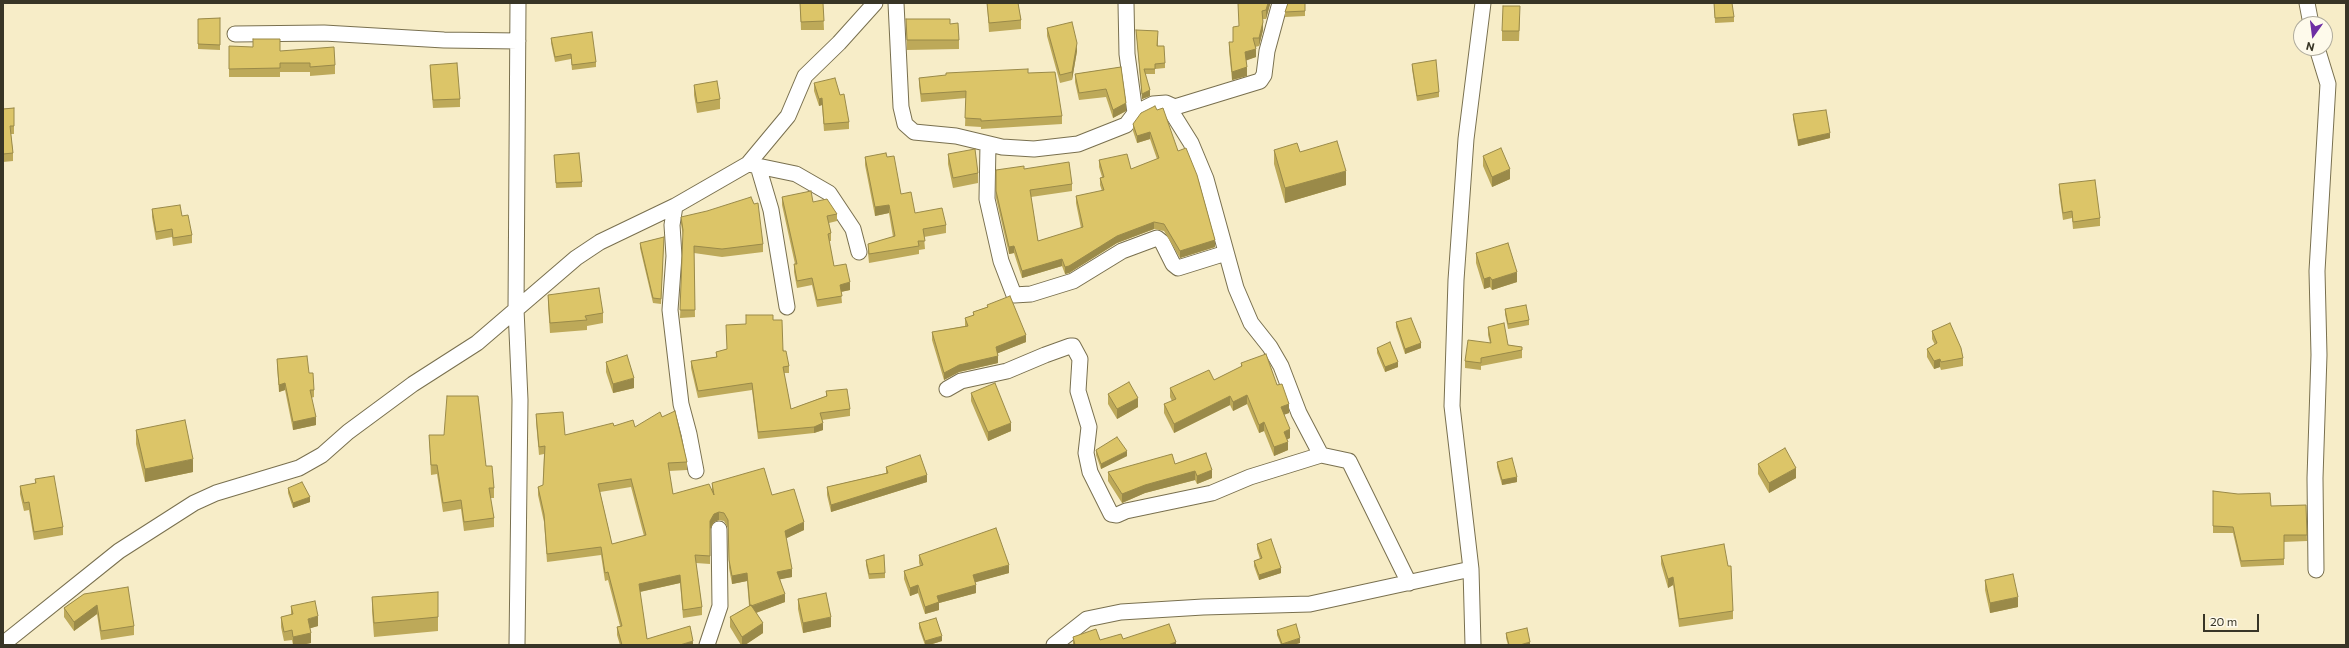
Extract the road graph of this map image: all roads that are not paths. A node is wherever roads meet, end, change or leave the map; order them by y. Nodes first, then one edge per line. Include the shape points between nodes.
1 (518, 3) edge
2 (875, 3) edge
3 (896, 3) edge
4 (1126, 3) edge
5 (1280, 3) edge
6 (1483, 3) edge
7 (2307, 3) edge
8 (2309, 16) edge
9 (235, 34) dead end
10 (518, 41) junction
11 (2319, 56) edge
12 (1166, 103) junction
13 (1135, 112) junction
14 (988, 144) junction
15 (753, 165) junction
16 (675, 206) junction
17 (859, 252) dead end
18 (1226, 253) junction
19 (787, 307) dead end
20 (516, 309) junction
21 (947, 389) dead end
22 (1321, 455) junction
23 (696, 471) dead end
24 (719, 529) dead end
25 (1471, 569) junction
26 (2316, 570) dead end
27 (1409, 583) junction
28 (3, 644) edge
29 (517, 645) edge
30 (707, 645) edge
31 (1054, 645) edge
32 (1473, 645) edge

1 - 10 street
2 - 15 street via 805,76 788,116
3 - 14 street via 901,107 905,124 914,132 956,136
4 - 13 street via 1127,54
5 - 12 street via 1267,51 1264,75 1260,81 1175,107
6 - 25 street via 1466,139 1456,280 1452,406
7 - 8 street
9 - 10 street via 324,34
10 - 20 street
11 - 26 street via 2328,84 2317,271 2319,355 2315,478
12 - 13 street via 1153,104
12 - 18 street via 1191,142 1206,179
13 - 14 street via 1126,125 1078,144 1034,149
14 - 18 street via 987,199 1001,261 1014,295 1031,294 1073,281 1122,251 1157,238 1178,268
15 - 16 street
15 - 17 street via 796,174 829,193 853,229
15 - 19 street via 771,210
16 - 20 street via 600,242 576,258
16 - 23 street via 672,226 674,256 670,310 681,404
18 - 22 street via 1236,288 1251,323 1281,366 1299,414
20 - 28 street via 477,343 413,384 322,454 299,468 216,493 194,503 119,551
20 - 29 street via 520,400
21 - 22 street via 961,381 1008,371 1057,350 1073,346 1080,359 1078,391 1089,427 1086,453 1090,472 1112,514 1117,515 1212,493 1250,477
22 - 27 street via 1348,461
24 - 30 street via 720,606
25 - 27 street
25 - 32 street
27 - 31 street via 1310,604 1121,612 1087,619

